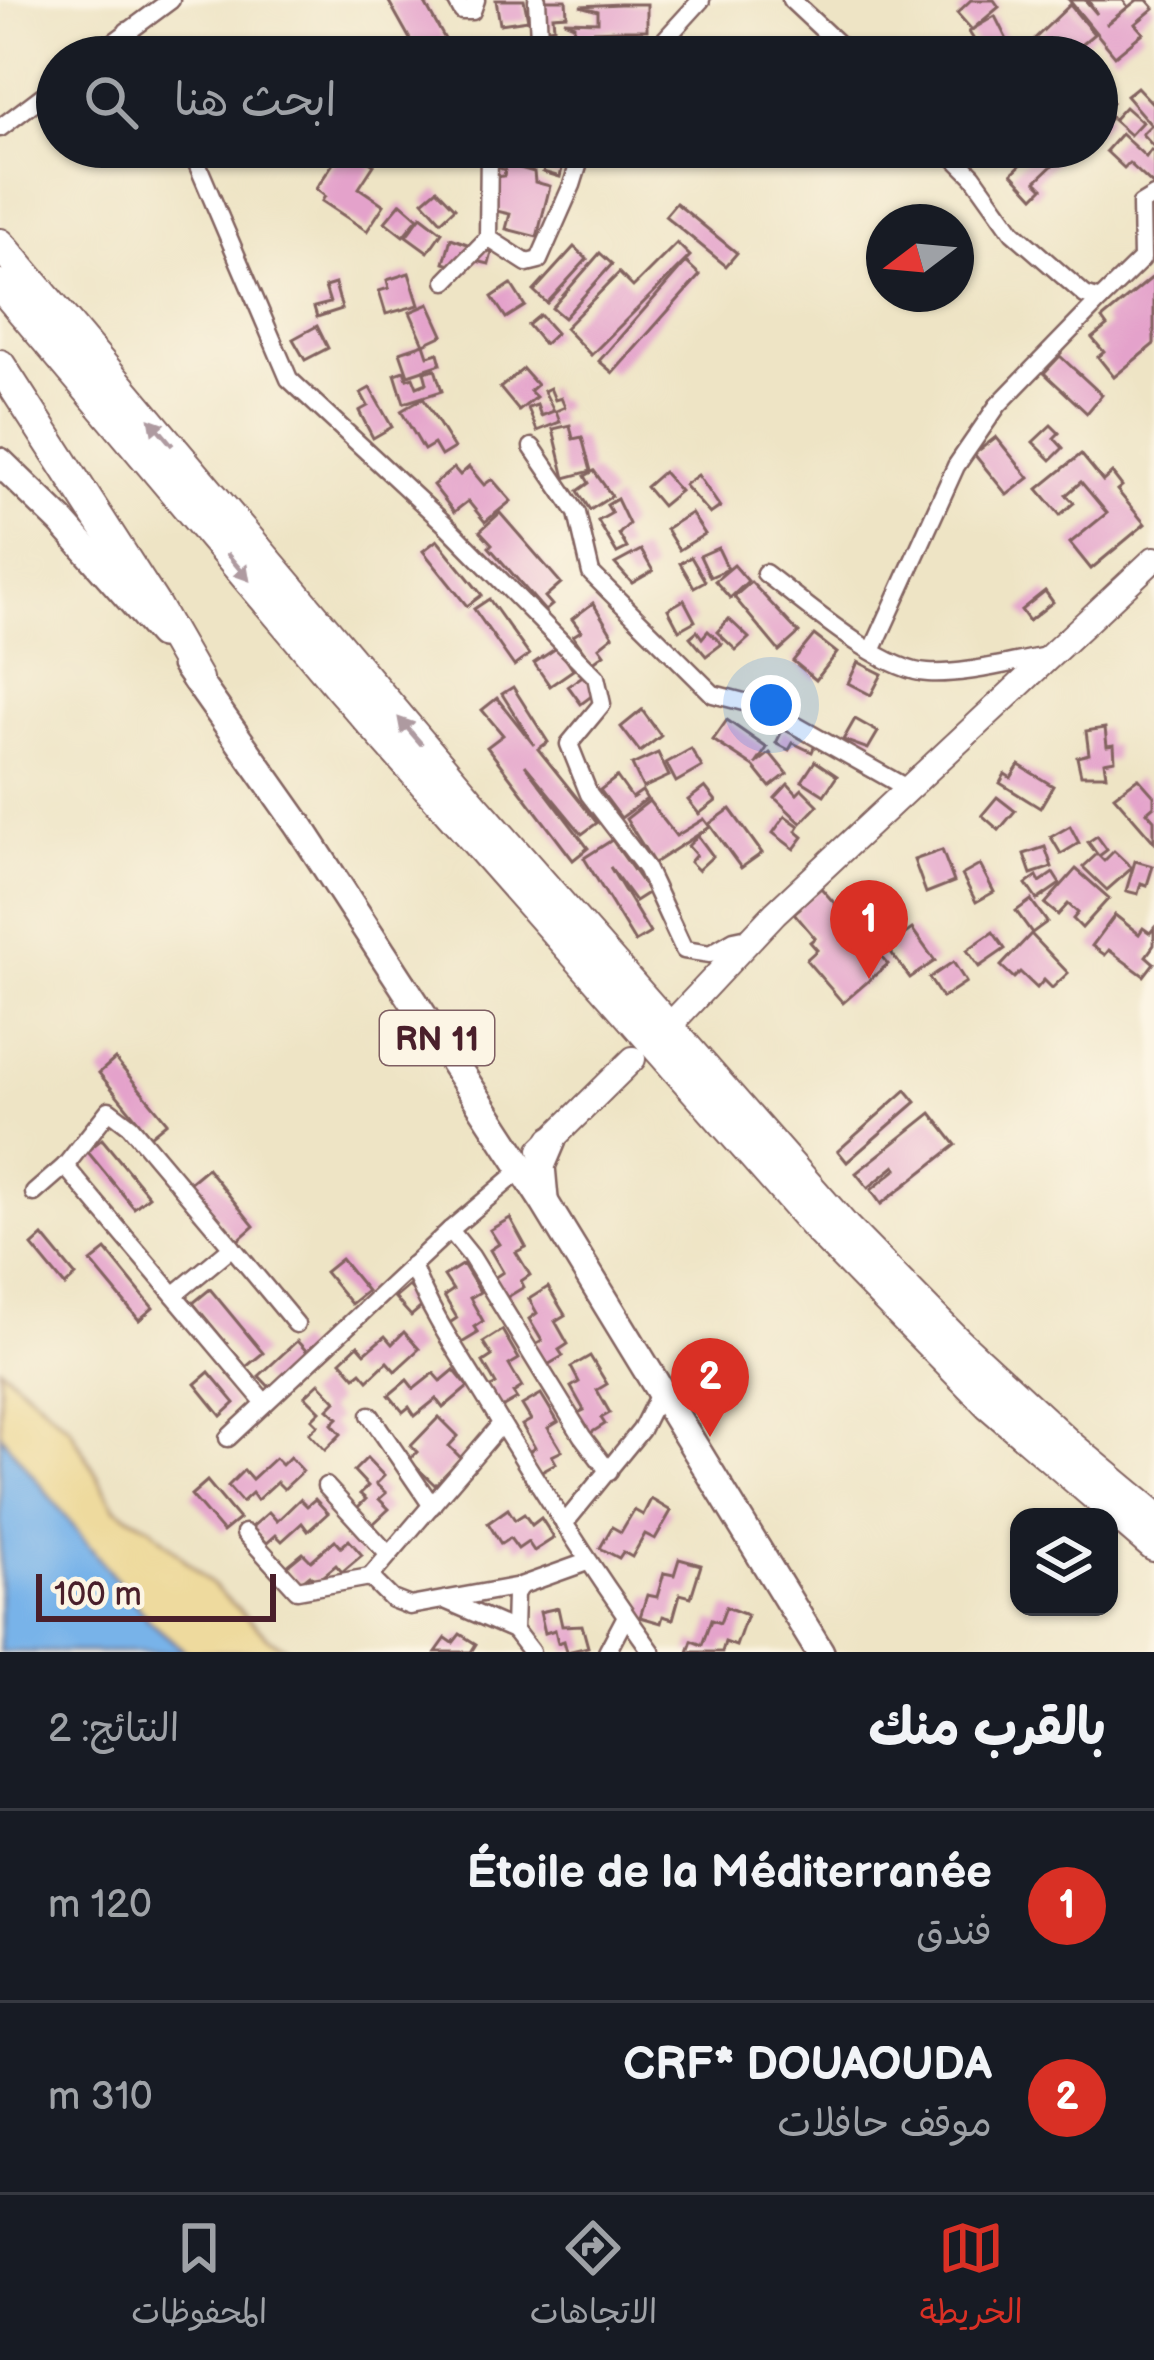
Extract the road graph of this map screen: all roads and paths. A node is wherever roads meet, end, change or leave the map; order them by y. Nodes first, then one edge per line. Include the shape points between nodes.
1 (171, 0) edge
2 (455, 0) edge
3 (476, 0) edge
4 (537, 0) edge
5 (701, 0) edge
6 (791, 0) edge
7 (127, 32) junction
8 (122, 36) edge
9 (129, 36) edge
10 (539, 36) edge
11 (668, 36) edge
12 (830, 36) edge
13 (36, 101) edge
14 (0, 128) edge
15 (199, 168) edge
16 (489, 168) edge
17 (577, 168) edge
18 (966, 168) edge
19 (1154, 196) edge
20 (488, 238) junction
21 (0, 244) edge
22 (1148, 256) edge
23 (446, 281) dead end
24 (0, 285) edge
25 (1100, 299) junction
26 (0, 365) edge
27 (532, 447) dead end
28 (0, 462) edge
29 (1154, 559) edge
30 (765, 573) dead end
31 (872, 649) junction
32 (1054, 655) junction
33 (197, 679) junction
34 (910, 790) junction
35 (754, 936) junction
36 (670, 1024) dead end
37 (633, 1059) dead end
38 (498, 1132) junction
39 (552, 1140) junction
40 (65, 1166) junction
41 (522, 1168) junction
42 (34, 1193) dead end
43 (545, 1203) junction
44 (450, 1230) junction
45 (232, 1246) junction
46 (412, 1264) junction
47 (174, 1295) junction
48 (296, 1324) dead end
49 (661, 1390) junction
50 (265, 1403) junction
51 (370, 1415) dead end
52 (501, 1424) junction
53 (228, 1438) dead end
54 (609, 1472) junction
55 (326, 1486) dead end
56 (432, 1506) junction
57 (1154, 1516) edge
58 (564, 1524) junction
59 (245, 1533) dead end
60 (1154, 1546) edge
61 (388, 1553) junction
62 (587, 1562) junction
63 (370, 1577) junction
64 (520, 1586) junction
65 (446, 1600) junction
66 (626, 1616) junction
67 (514, 1630) junction
68 (531, 1652) edge
69 (608, 1652) edge
70 (652, 1652) edge
71 (820, 1652) edge

1 - 7 street
2 - 3 street via 462,11
4 - 10 street
5 - 11 street
6 - 12 street
7 - 8 street
7 - 9 street
13 - 14 street
15 - 35 street via 289,379 596,677 602,704 569,744 589,794 646,868 684,950 710,954
16 - 20 street
17 - 20 street via 539,260 527,263
18 - 25 street via 1013,232
19 - 22 street via 1141,204
20 - 23 street
57 -> 21 highway via 956,1340 845,1228 458,787
22 - 25 street
24 -> 60 highway via 372,725 818,1229 990,1405
25 - 31 street via 998,405 956,466
26 - 33 highway
27 - 34 street via 577,513 591,573 713,694 763,707
28 - 33 main road, RN 11
29 - 32 main road
30 - 31 street
31 - 32 street via 933,674
32 - 34 main road
33 - 38 main road, RN 11
34 - 35 main road
35 - 36 main road
37 - 39 main road
38 - 39 main road via 519,1146
38 - 41 main road, RN 11
39 - 41 main road
39 - 43 main road via 541,1166
40 - 42 street
40 - 45 street via 109,1110
40 - 47 street
41 - 43 main road, RN 11
41 - 44 street
43 - 49 main road, RN 11
44 - 46 street
44 - 54 street
45 - 47 street
45 - 48 street
46 - 50 street
46 - 52 street
47 - 50 street
49 - 54 street
49 - 71 main road, RN 11
50 - 53 street
51 - 56 street
52 - 56 street
52 - 58 street
54 - 58 street
55 - 61 street
56 - 61 street
58 - 62 street
59 - 63 street via 297,1590
61 - 63 street
62 - 64 street
62 - 66 street
63 - 65 street via 410,1606
64 - 65 street
64 - 67 street
65 - 67 street
66 - 69 street
66 - 70 street
67 - 68 street

